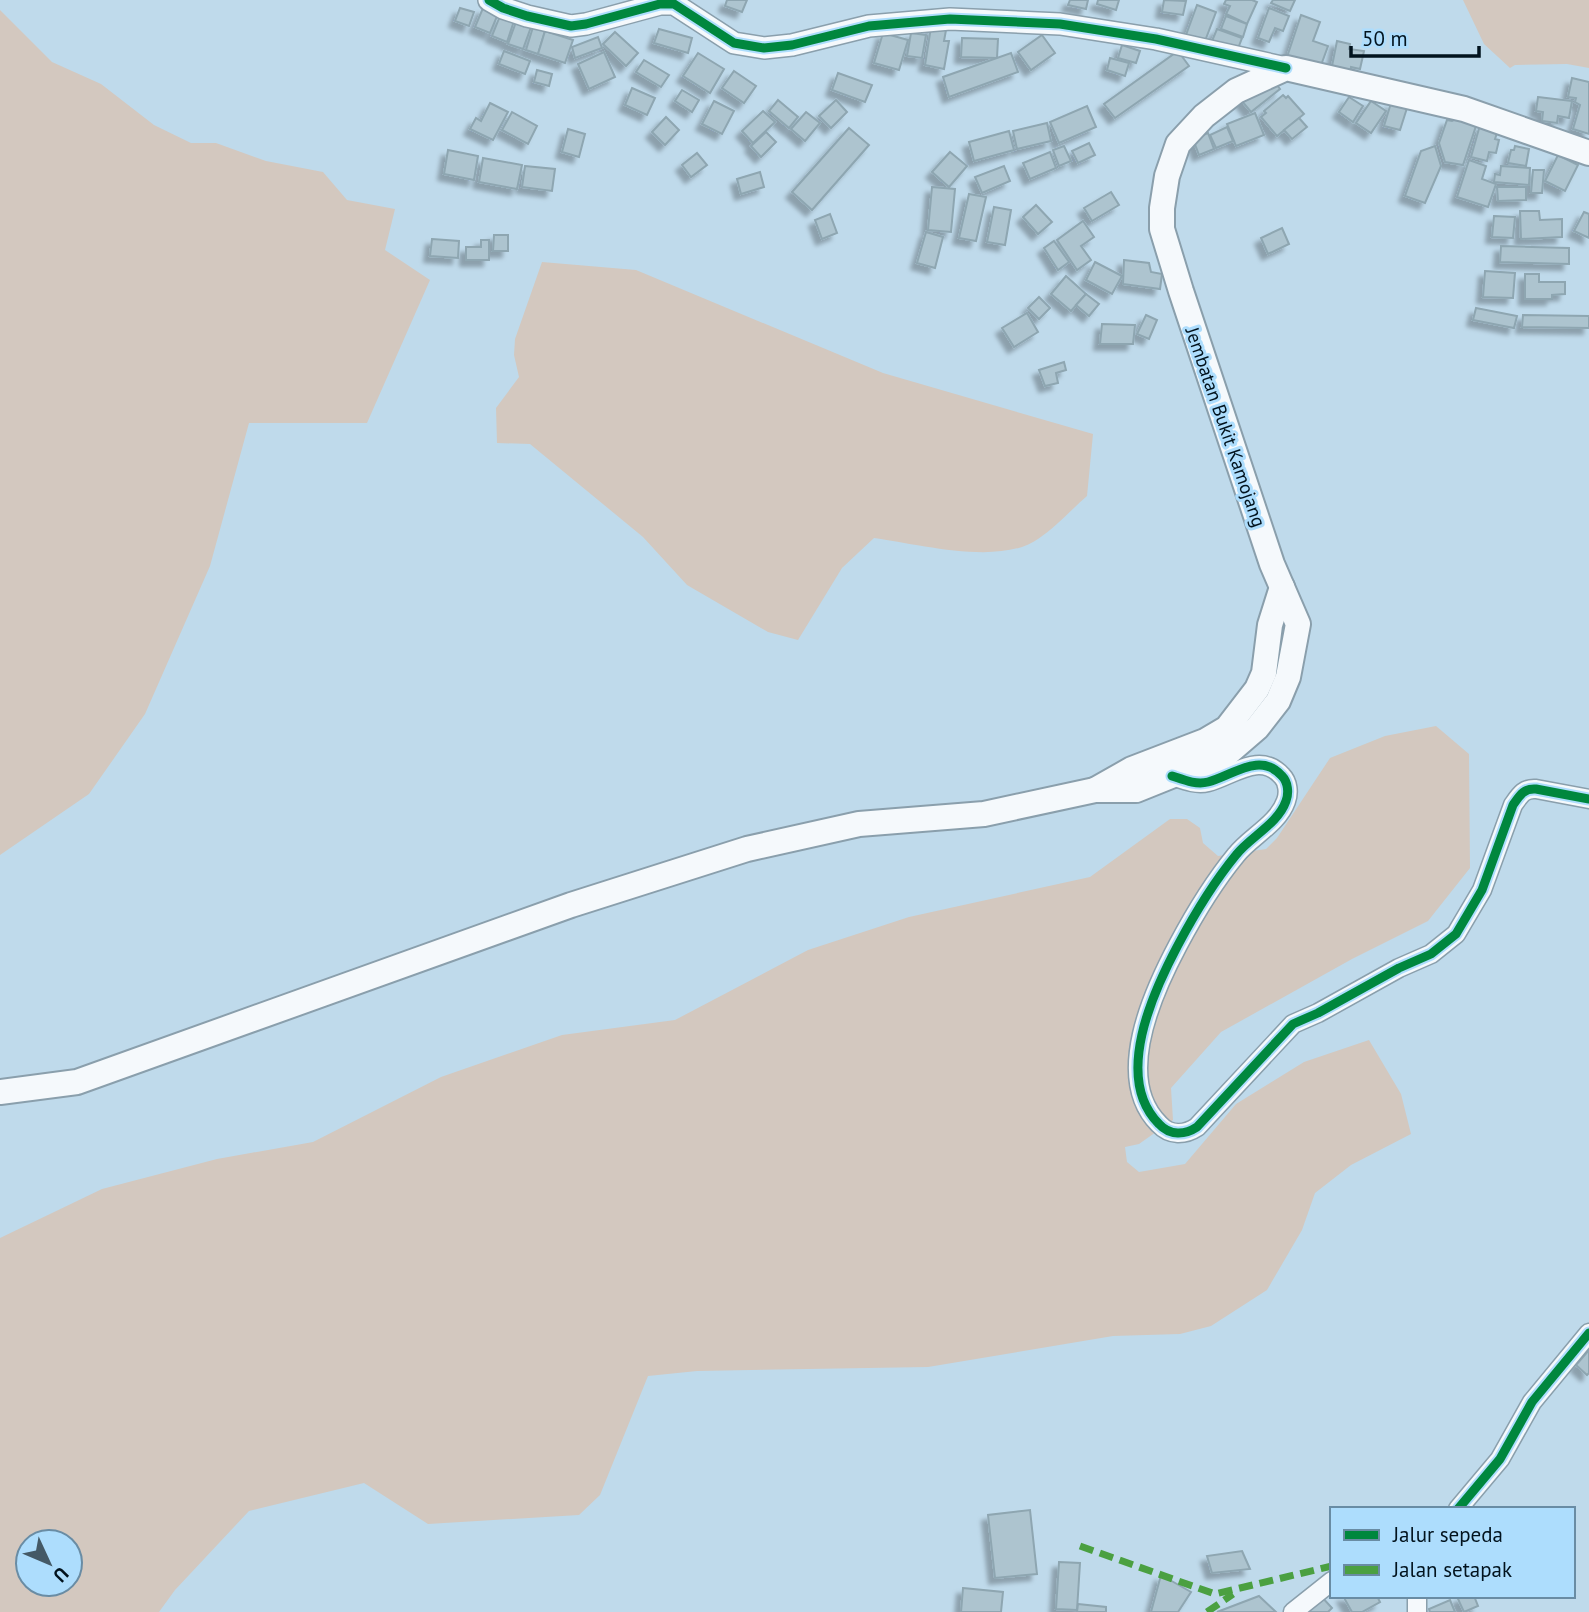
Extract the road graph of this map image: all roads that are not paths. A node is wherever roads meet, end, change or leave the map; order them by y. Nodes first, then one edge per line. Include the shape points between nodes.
1 (489, 0) edge
2 (1286, 68) junction
3 (1589, 153) edge
4 (1282, 587) junction
5 (1172, 776) junction
6 (1095, 790) junction
7 (1589, 799) edge
8 (0, 1092) edge
9 (1589, 1333) edge
10 (1460, 1507) edge
11 (1330, 1583) edge
12 (1293, 1612) edge

1 - 2 street via 527,16 571,26 674,4 734,43 764,48 869,26 950,19 1059,24 1156,38
2 - 3 main road via 1464,109
2 - 4 main road, Jembatan Bukit Kamojang via 1236,91 1204,116 1178,145 1161,208 1162,229 1181,291
4 - 5 main road, Jembatan Bukit Kamojang via 1298,624 1288,677 1278,701 1257,728 1228,753
4 - 6 main road via 1270,625 1264,673 1227,728
5 - 6 main road, Jembatan Bukit Kamojang via 1136,790
5 - 7 street via 1193,783 1209,782 1243,767 1262,766 1283,776 1288,791 1278,815 1238,852 1209,889 1161,979 1144,1023 1138,1061 1141,1090 1151,1116 1161,1127 1187,1134 1293,1024 1431,954 1456,934 1482,890 1521,793 1528,788
6 - 8 main road via 984,814 859,824 747,849 571,905 77,1082
9 - 10 street via 1532,1402 1500,1459
11 - 12 street

